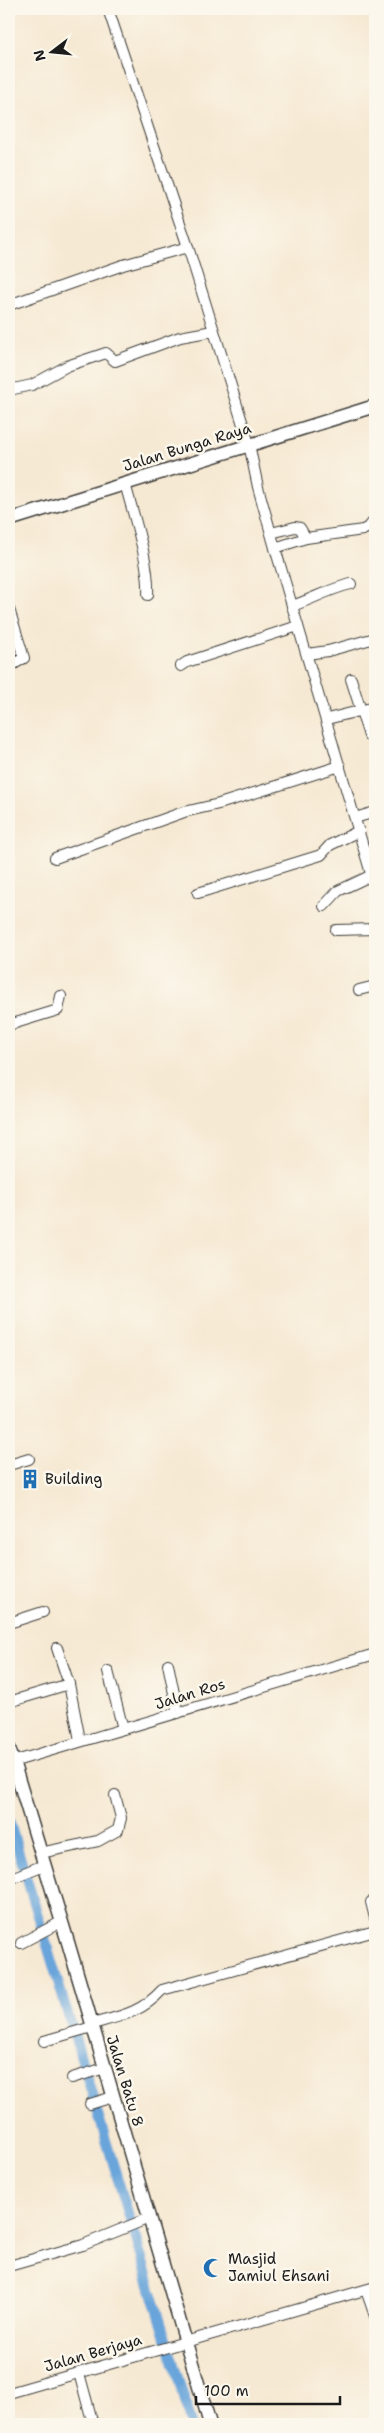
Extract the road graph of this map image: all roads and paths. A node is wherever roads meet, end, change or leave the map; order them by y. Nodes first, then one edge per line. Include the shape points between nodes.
1 (108, 9) edge
2 (188, 247) junction
3 (9, 304) edge
4 (213, 331) junction
5 (9, 390) edge
6 (375, 406) edge
7 (249, 444) junction
8 (125, 483) junction
9 (375, 519) edge
10 (9, 520) edge
11 (271, 533) junction
12 (306, 538) junction
13 (275, 548) junction
14 (351, 584) dead end
15 (148, 595) dead end
16 (292, 606) junction
17 (9, 609) edge
18 (298, 626) junction
19 (375, 638) edge
20 (306, 654) junction
21 (181, 666) dead end
22 (9, 667) edge
23 (351, 679) dead end
24 (375, 707) edge
25 (361, 710) junction
26 (327, 719) junction
27 (369, 736) dead end
28 (340, 766) junction
29 (375, 812) edge
30 (356, 818) junction
31 (359, 830) junction
32 (55, 858) dead end
33 (372, 875) junction
34 (375, 887) edge
35 (198, 893) dead end
36 (324, 906) dead end
37 (375, 929) edge
38 (336, 930) dead end
39 (375, 986) edge
40 (359, 990) dead end
41 (61, 996) dead end
42 (9, 1025) edge
43 (29, 1459) dead end
44 (9, 1465) edge
45 (43, 1612) dead end
46 (9, 1623) edge
47 (57, 1648) dead end
48 (375, 1654) edge
49 (168, 1664) dead end
50 (108, 1671) dead end
51 (69, 1684) junction
52 (9, 1702) edge
53 (178, 1713) junction
54 (124, 1729) junction
55 (80, 1740) junction
56 (9, 1748) edge
57 (11, 1763) edge
58 (115, 1795) dead end
59 (40, 1863) junction
60 (12, 1877) edge
61 (371, 1902) dead end
62 (375, 1918) edge
63 (56, 1924) junction
64 (375, 1931) edge
65 (20, 1943) dead end
66 (92, 2026) junction
67 (44, 2042) dead end
68 (100, 2069) junction
69 (72, 2078) dead end
70 (113, 2096) junction
71 (94, 2102) dead end
72 (143, 2220) junction
73 (9, 2266) edge
74 (371, 2288) edge
75 (375, 2316) edge
76 (180, 2343) junction
77 (79, 2373) junction
78 (9, 2393) edge
79 (93, 2424) edge
80 (210, 2424) edge

1 - 2 street
2 - 3 street via 123,265
2 - 4 street
4 - 5 street via 180,337 115,361 106,353 67,366 32,385
4 - 7 street
6 - 7 street, Jalan Bunga Raya
7 - 8 street, Jalan Bunga Raya
7 - 11 street
8 - 10 street, Jalan Bunga Raya
8 - 15 street via 148,577
9 - 12 street via 363,530
11 - 12 street via 295,527 300,528
11 - 13 street
12 - 13 street
13 - 16 street
14 - 16 street via 331,588
16 - 18 street
17 - 22 street via 24,658
18 - 20 street
18 - 21 street
19 - 20 street
20 - 26 street
23 - 25 street
24 - 25 street
25 - 26 street
25 - 27 street
26 - 28 street
28 - 30 street
28 - 32 street via 184,812
29 - 30 street
30 - 31 street
31 - 33 street
31 - 35 street via 330,845 321,855
33 - 34 street
33 - 36 street via 338,891
37 - 38 street
39 - 40 street
41 - 42 street via 58,1010
43 - 44 street
45 - 46 street
47 - 51 street
48 - 53 street, Jalan Ros
49 - 53 street
50 - 54 street
51 - 52 street
51 - 55 street
53 - 54 street, Jalan Ros
54 - 55 street, Jalan Ros
55 - 57 street, Jalan Ros
56 - 57 street, Jalan Batu 8
57 - 59 street, Jalan Batu 8
58 - 59 street via 121,1818 118,1830
59 - 60 street
59 - 63 street, Jalan Batu 8
61 - 62 street
63 - 65 street
63 - 66 street, Jalan Batu 8
64 - 66 street via 162,1990 150,2004 137,2011
66 - 67 street
66 - 68 street, Jalan Batu 8
68 - 69 street
68 - 70 street, Jalan Batu 8
70 - 71 street
70 - 72 street, Jalan Batu 8
72 - 73 street via 83,2245
72 - 76 street, Jalan Batu 8
74 - 75 street
74 - 76 street, Jalan Berjaya
76 - 77 street, Jalan Berjaya
76 - 80 street, Jalan Batu 8
77 - 78 street, Jalan Berjaya
77 - 79 street

